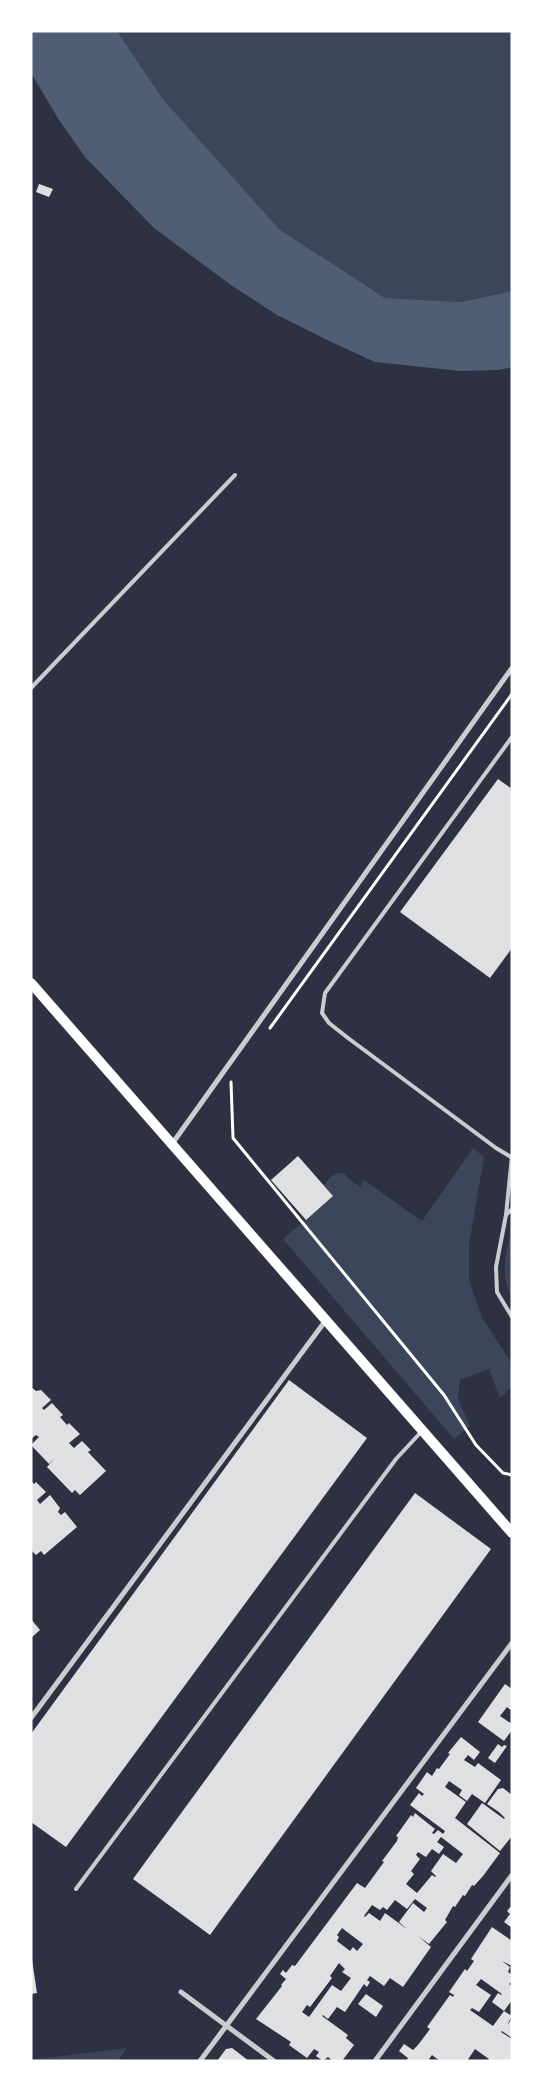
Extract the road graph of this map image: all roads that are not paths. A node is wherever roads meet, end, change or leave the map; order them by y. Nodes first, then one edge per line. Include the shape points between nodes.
1 (236, 475) dead end
2 (512, 668) edge
3 (31, 688) edge
4 (512, 737) edge
5 (31, 983) edge
6 (172, 1144) junction
7 (512, 1157) edge
8 (512, 1209) edge
9 (506, 1215) junction
10 (512, 1317) edge
11 (326, 1320) junction
12 (422, 1430) junction
13 (509, 1526) edge
14 (512, 1643) edge
15 (31, 1718) edge
16 (512, 1874) edge
17 (76, 1889) dead end
18 (180, 1992) dead end
19 (225, 2026) junction
20 (200, 2061) edge
21 (274, 2061) edge
22 (376, 2061) edge

1 - 3 lane
2 - 6 street
4 - 7 lane via 325,993 322,1013 348,1038
5 - 6 main road
6 - 11 main road
7 - 9 lane
8 - 9 lane
9 - 10 lane via 496,1267 497,1292
11 - 12 main road
11 - 15 street
12 - 13 main road
12 - 17 lane via 396,1459
14 - 19 street
16 - 22 street
18 - 19 street
19 - 20 street
19 - 21 street

